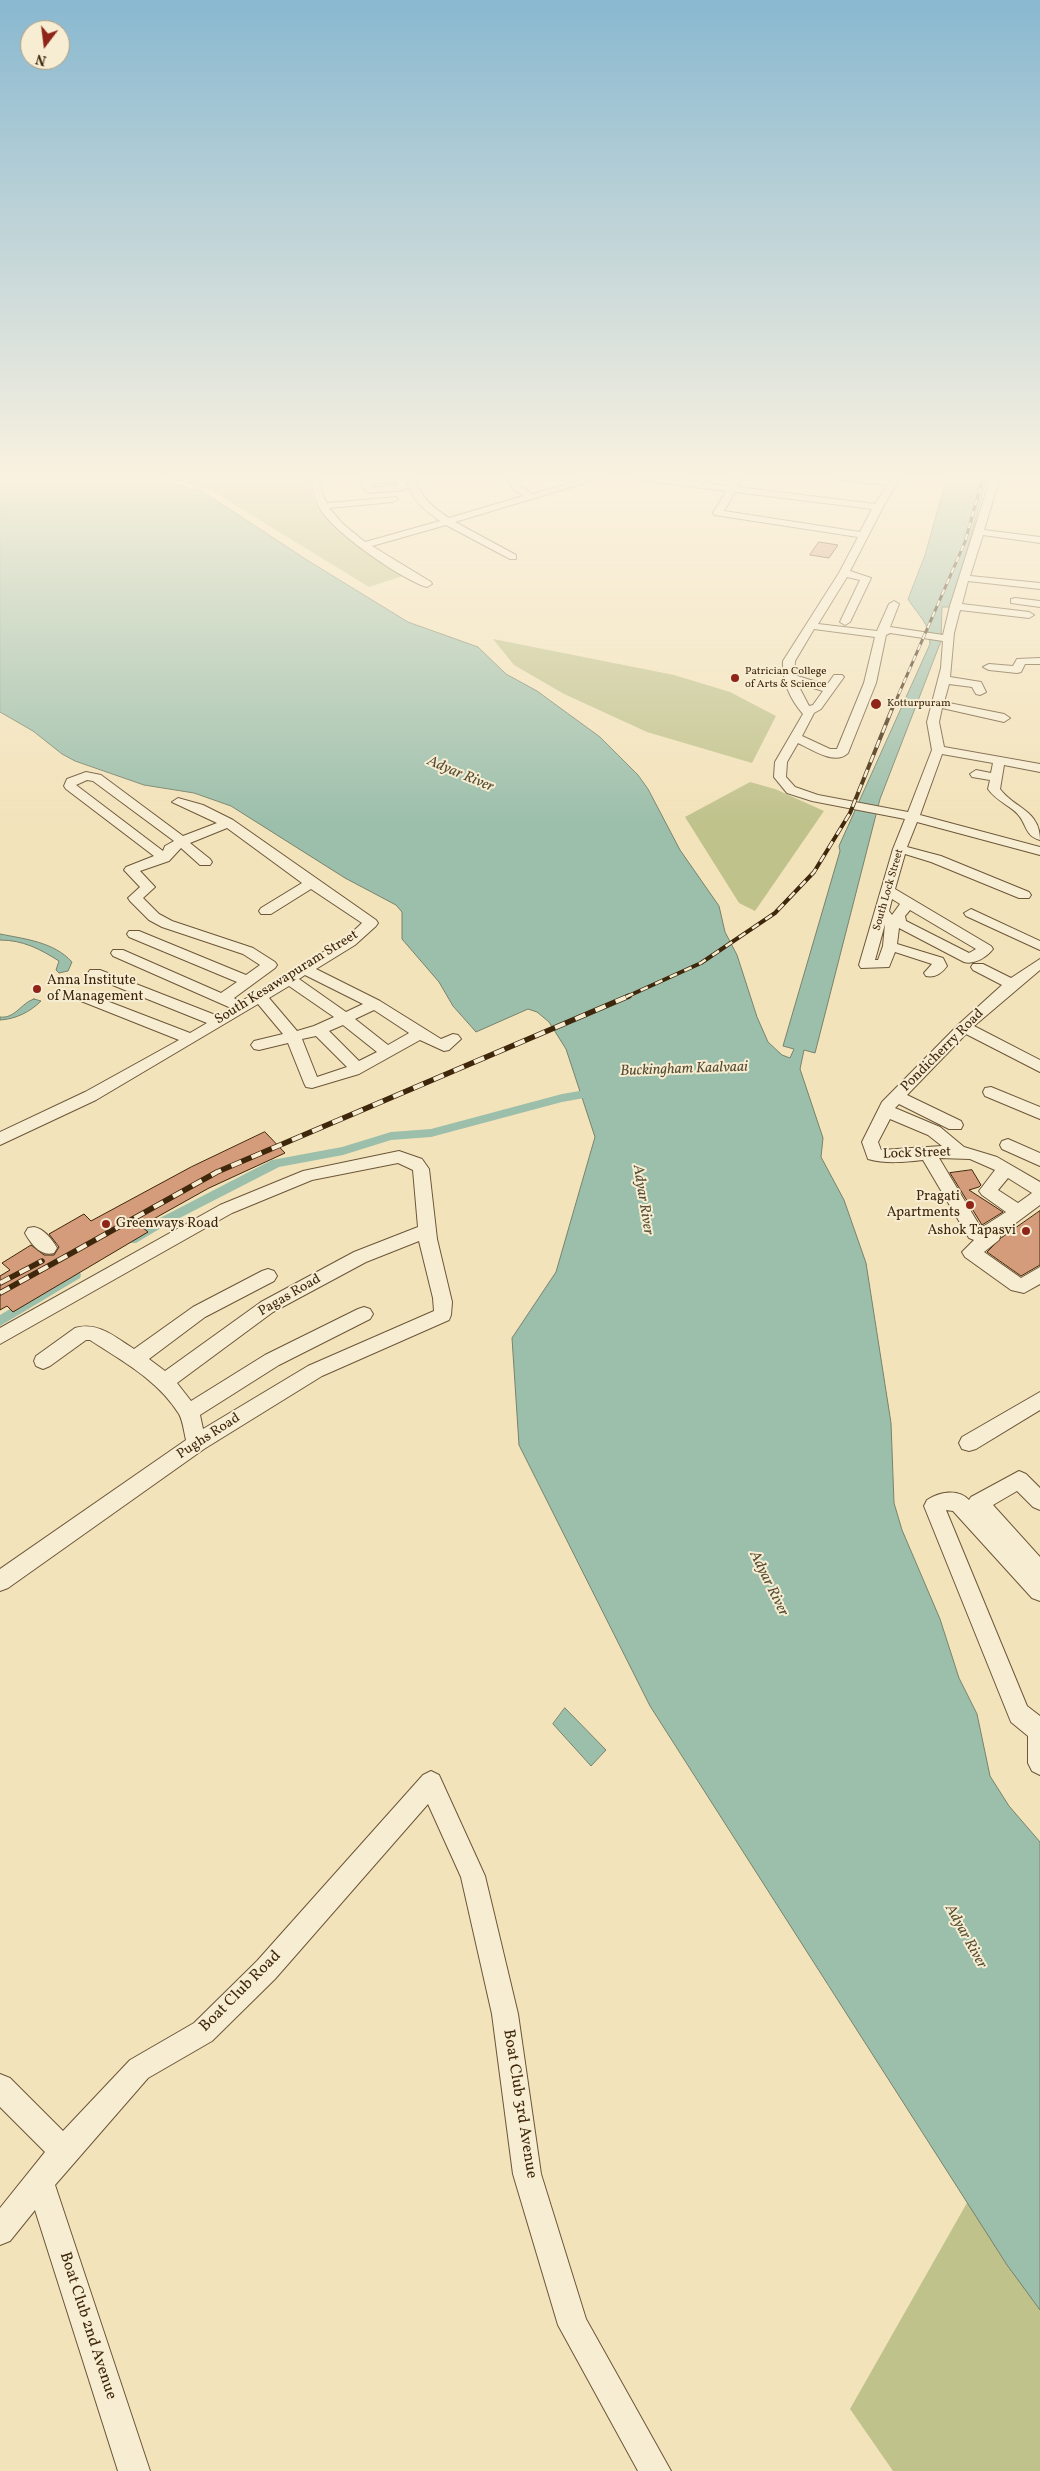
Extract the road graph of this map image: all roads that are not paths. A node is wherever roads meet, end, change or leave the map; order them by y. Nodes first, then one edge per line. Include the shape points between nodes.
1 (832, 592) edge
2 (859, 592) edge
3 (960, 592) edge
4 (1015, 601) dead end
5 (894, 604) dead end
6 (1040, 604) edge
7 (955, 608) junction
8 (1029, 614) dead end
9 (995, 615) dead end
10 (845, 622) dead end
11 (812, 626) junction
12 (885, 632) junction
13 (946, 638) junction
14 (1040, 661) edge
15 (988, 667) dead end
16 (788, 677) junction
17 (838, 677) dead end
18 (944, 680) junction
19 (830, 689) junction
20 (980, 692) dead end
21 (938, 704) junction
22 (808, 711) junction
23 (1004, 718) dead end
24 (795, 737) junction
25 (938, 750) junction
26 (999, 762) junction
27 (1040, 768) edge
28 (976, 774) dead end
29 (996, 777) junction
30 (178, 802) dead end
31 (1026, 815) junction
32 (914, 817) junction
33 (1040, 817) edge
34 (228, 822) junction
35 (1040, 836) edge
36 (182, 843) junction
37 (900, 849) junction
38 (1040, 851) edge
39 (164, 858) junction
40 (205, 862) dead end
41 (311, 883) junction
42 (888, 891) junction
43 (1024, 895) dead end
44 (908, 903) junction
45 (266, 911) dead end
46 (882, 913) junction
47 (971, 913) dead end
48 (134, 934) dead end
49 (890, 946) junction
50 (1040, 946) edge
51 (118, 953) dead end
52 (1040, 962) edge
53 (978, 966) dead end
54 (304, 968) junction
55 (95, 973) dead end
56 (931, 973) dead end
57 (1034, 976) edge
58 (289, 979) junction
59 (247, 981) junction
60 (1008, 985) junction
61 (81, 996) dead end
62 (224, 998) junction
63 (260, 998) junction
64 (375, 1004) junction
65 (240, 1008) junction
66 (346, 1019) junction
67 (218, 1022) junction
68 (964, 1027) junction
69 (319, 1030) junction
70 (419, 1034) junction
71 (293, 1036) junction
72 (190, 1038) junction
73 (453, 1039) dead end
74 (259, 1045) dead end
75 (387, 1052) junction
76 (1040, 1067) edge
77 (357, 1068) junction
78 (991, 1092) dead end
79 (897, 1096) junction
80 (887, 1111) junction
81 (1040, 1113) edge
82 (955, 1125) dead end
83 (0, 1140) edge
84 (1008, 1145) dead end
85 (960, 1152) junction
86 (874, 1155) joint
87 (929, 1155) junction
88 (1040, 1160) edge
89 (1005, 1170) junction
90 (1038, 1186) edge
91 (1040, 1206) edge
92 (1018, 1212) junction
93 (426, 1231) junction
94 (34, 1233) dead end
95 (48, 1248) dead end
96 (1040, 1274) edge
97 (268, 1276) dead end
98 (364, 1314) dead end
99 (0, 1337) edge
100 (136, 1359) junction
101 (43, 1361) dead end
102 (165, 1382) junction
103 (1040, 1400) edge
104 (189, 1412) junction
105 (197, 1443) junction
106 (968, 1443) dead end
107 (1040, 1501) edge
108 (1036, 1560) edge
109 (0, 1581) edge
110 (1040, 1591) edge
111 (1040, 1734) edge
112 (1040, 1763) edge
113 (430, 1783) joint
114 (0, 2088) edge
115 (64, 2151) junction
116 (40, 2182) junction
117 (0, 2231) edge
118 (134, 2471) edge
119 (655, 2471) edge

1 - 11 street
2 - 10 street
3 - 7 street
4 - 6 street
5 - 12 street
7 - 8 street
7 - 9 street
7 - 13 street
11 - 12 street
11 - 16 street via 790,661
12 - 13 street
12 - 24 street via 870,683 842,752 828,753
13 - 18 street
14 - 15 street via 1021,661 1017,670
16 - 19 street
16 - 22 street via 802,706
17 - 19 street
18 - 20 street via 977,684
18 - 21 street
19 - 22 street via 817,708
21 - 23 street
21 - 25 street via 933,722
22 - 24 street via 809,716
24 - 32 street via 781,762 780,777 791,790
25 - 26 street
25 - 32 street, South Lock Street
26 - 27 street
26 - 29 street
28 - 29 street
29 - 31 street via 994,789 1000,797
30 - 34 street, South Kesawapuram Street
31 - 33 street
31 - 35 street via 1031,829
32 - 37 street, South Lock Street
32 - 38 street
34 - 36 street
34 - 41 street, South Kesawapuram Street
36 - 39 street via 170,849 171,854
36 - 39 street via 172,831 97,778 86,776 71,782 70,786
36 - 40 street
37 - 42 street, South Lock Street
37 - 43 street via 936,859
39 - 59 street via 130,870 148,887 135,898 154,917 167,924 248,951 270,966
41 - 45 street
41 - 54 street, South Kesawapuram Street via 371,923 350,942
42 - 44 street
42 - 46 street, South Lock Street
44 - 44 street via 898,916 900,923 969,959 986,949
46 - 49 street via 892,924
46 - 49 street, South Lock Street via 866,965 884,964
47 - 50 street
48 - 59 street
49 - 56 street via 938,961 940,966
51 - 62 street
52 - 57 street, Pondicherry Road
53 - 60 street
54 - 58 street, South Kesawapuram Street
54 - 64 street
55 - 67 street
57 - 60 street, Pondicherry Road
58 - 63 street, South Kesawapuram Street
58 - 66 street
59 - 62 street
60 - 68 street, Pondicherry Road
61 - 72 street
62 - 65 street
63 - 65 street, South Kesawapuram Street
63 - 71 street
64 - 66 street
64 - 70 street
65 - 67 street, South Kesawapuram Street
66 - 69 street
66 - 75 street
67 - 72 street, South Kesawapuram Street
68 - 76 street
68 - 79 street, Pondicherry Road
69 - 71 street
69 - 77 street
70 - 73 street via 440,1046
70 - 75 street
71 - 74 street
71 - 77 street via 312,1083
72 - 83 street, South Kesawapuram Street via 77,1104
75 - 77 street
78 - 81 street
79 - 80 street, Pondicherry Road
79 - 82 street
80 - 85 street via 934,1131
80 - 86 street, Pondicherry Road via 870,1142
84 - 88 street
85 - 87 street, Lock Street
85 - 89 street, Lock Street via 981,1156
86 - 87 street, Lock Street via 889,1158
87 - 92 street via 975,1233 986,1237
89 - 90 street, Lock Street
89 - 92 street via 988,1191
90 - 92 street
91 - 96 street via 971,1251 1017,1285 1024,1286
93 - 99 street via 421,1169 408,1158 387,1159 308,1175 226,1209
93 - 102 street, Pagas Road via 360,1257 267,1307
93 - 105 street, Pughs Road via 444,1304 442,1315 315,1371
94 - 95 street
97 - 100 street via 199,1312
98 - 104 street via 272,1360
100 - 101 street via 88,1332
100 - 102 street
102 - 104 street
103 - 106 street
104 - 105 street
105 - 109 street, Pughs Road
107 - 108 street via 1019,1480 978,1503
110 - 111 street via 959,1503 939,1502 934,1506 1019,1714
111 - 112 street
113 - 115 street, Boat Club Road via 266,1970 203,2032 139,2069
113 - 119 street, Boat Club 3rd Avenue via 473,1876 505,2014 527,2174 573,2325
114 - 115 street
115 - 116 street, Boat Club Road
116 - 117 street, Boat Club Road
116 - 118 street, Boat Club 2nd Avenue

